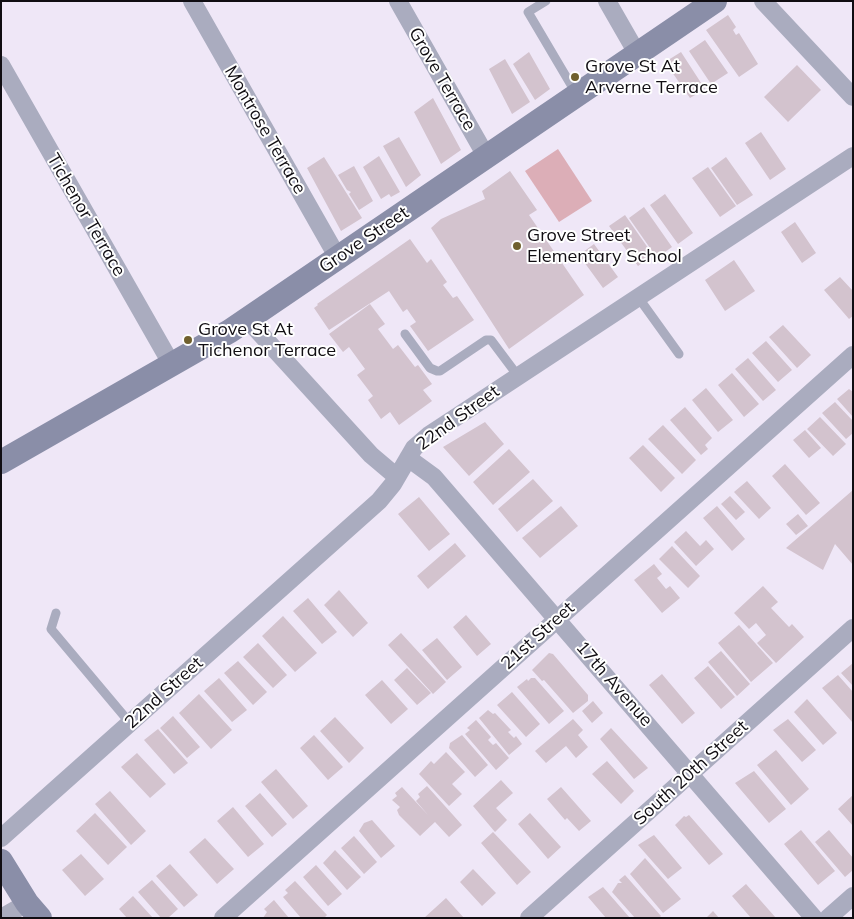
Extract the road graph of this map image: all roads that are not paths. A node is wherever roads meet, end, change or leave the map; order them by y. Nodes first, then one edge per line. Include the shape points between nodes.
1 (192, 1) edge
2 (398, 1) edge
3 (546, 1) edge
4 (607, 1) edge
5 (715, 1) edge
6 (762, 1) edge
7 (638, 55) junction
8 (1, 64) edge
9 (577, 95) junction
10 (853, 97) edge
11 (486, 156) junction
12 (853, 156) edge
13 (338, 258) junction
14 (638, 297) junction
15 (247, 319) junction
16 (405, 334) dead end
17 (679, 354) dead end
18 (853, 355) edge
19 (172, 365) junction
20 (518, 376) junction
21 (408, 458) junction
22 (1, 462) edge
23 (397, 477) junction
24 (56, 613) dead end
25 (558, 618) junction
26 (853, 628) edge
27 (130, 723) junction
28 (690, 773) junction
29 (1, 838) edge
30 (1, 861) edge
31 (853, 896) edge
32 (34, 910) edge
33 (1, 918) edge
34 (223, 918) edge
35 (529, 918) edge
36 (814, 918) edge
37 (828, 918) edge

1 - 13 street, Montrose Terrace
2 - 11 street, Grove Terrace
3 - 9 lane via 528,12
4 - 7 street
5 - 7 main road, Grove Street
6 - 10 street
7 - 9 main road, Grove Street
8 - 19 street, Tichenor Terrace
9 - 11 main road, Grove Street
11 - 13 main road, Grove Street
12 - 14 street, 22nd Street
13 - 15 main road, Grove Street
14 - 17 lane
14 - 20 street, 22nd Street
15 - 19 main road, Grove Street
15 - 23 street via 371,455
16 - 20 lane via 430,368 440,371 488,339
18 - 25 street, 21st Street
19 - 22 main road, Grove Street
20 - 21 street, 22nd Street via 429,434
21 - 23 street, 22nd Street
21 - 25 street, 17th Avenue via 434,477
23 - 27 street, 22nd Street via 379,501
24 - 27 lane via 51,630
25 - 28 street, 17th Avenue
25 - 34 street, 21st Street
26 - 28 street, South 20th Street
27 - 29 street, 22nd Street
28 - 35 street, South 20th Street
28 - 36 street, 17th Avenue
30 - 32 main road
31 - 37 street
32 - 33 street

